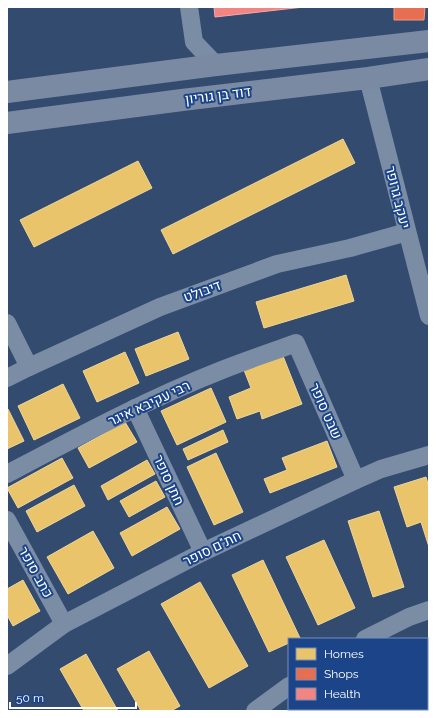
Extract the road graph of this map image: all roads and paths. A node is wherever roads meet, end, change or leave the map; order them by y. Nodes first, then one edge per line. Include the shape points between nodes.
1 (189, 7) edge
2 (429, 41) edge
3 (194, 42) junction
4 (216, 65) junction
5 (429, 69) edge
6 (179, 70) junction
7 (368, 78) junction
8 (7, 92) edge
9 (7, 123) edge
10 (407, 232) junction
11 (429, 316) edge
12 (7, 322) edge
13 (296, 343) joint
14 (29, 367) junction
15 (7, 378) edge
16 (135, 408) junction
17 (429, 455) edge
18 (7, 474) edge
19 (356, 480) junction
20 (7, 520) edge
21 (203, 552) junction
22 (429, 610) edge
23 (64, 624) junction
24 (367, 638) edge
25 (7, 666) edge
26 (288, 687) edge
27 (255, 711) edge

1 - 3 street
2 - 4 main road
3 - 4 street
3 - 6 street
4 - 6 main road
5 - 7 main road, דוד בן גוריון
6 - 8 main road
7 - 9 main road, דוד בן גוריון
7 - 10 street, יעקב גרופר
10 - 11 street, יעקב גרופר
10 - 14 street, דיבולט via 277,264 160,307
12 - 14 street
13 - 16 street, רבי עקיבא איגר via 221,370
13 - 19 street, שבט סופר
14 - 15 street, דיבולט
16 - 18 street, רבי עקיבא איגר
16 - 21 street, חתן סופר
17 - 19 street, חת"ם סופר via 381,469
19 - 21 street, חת"ם סופר
20 - 23 street, כתב סופר
21 - 23 street, חת"ם סופר
22 - 24 street
23 - 25 street, חת"ם סופר
26 - 27 street

